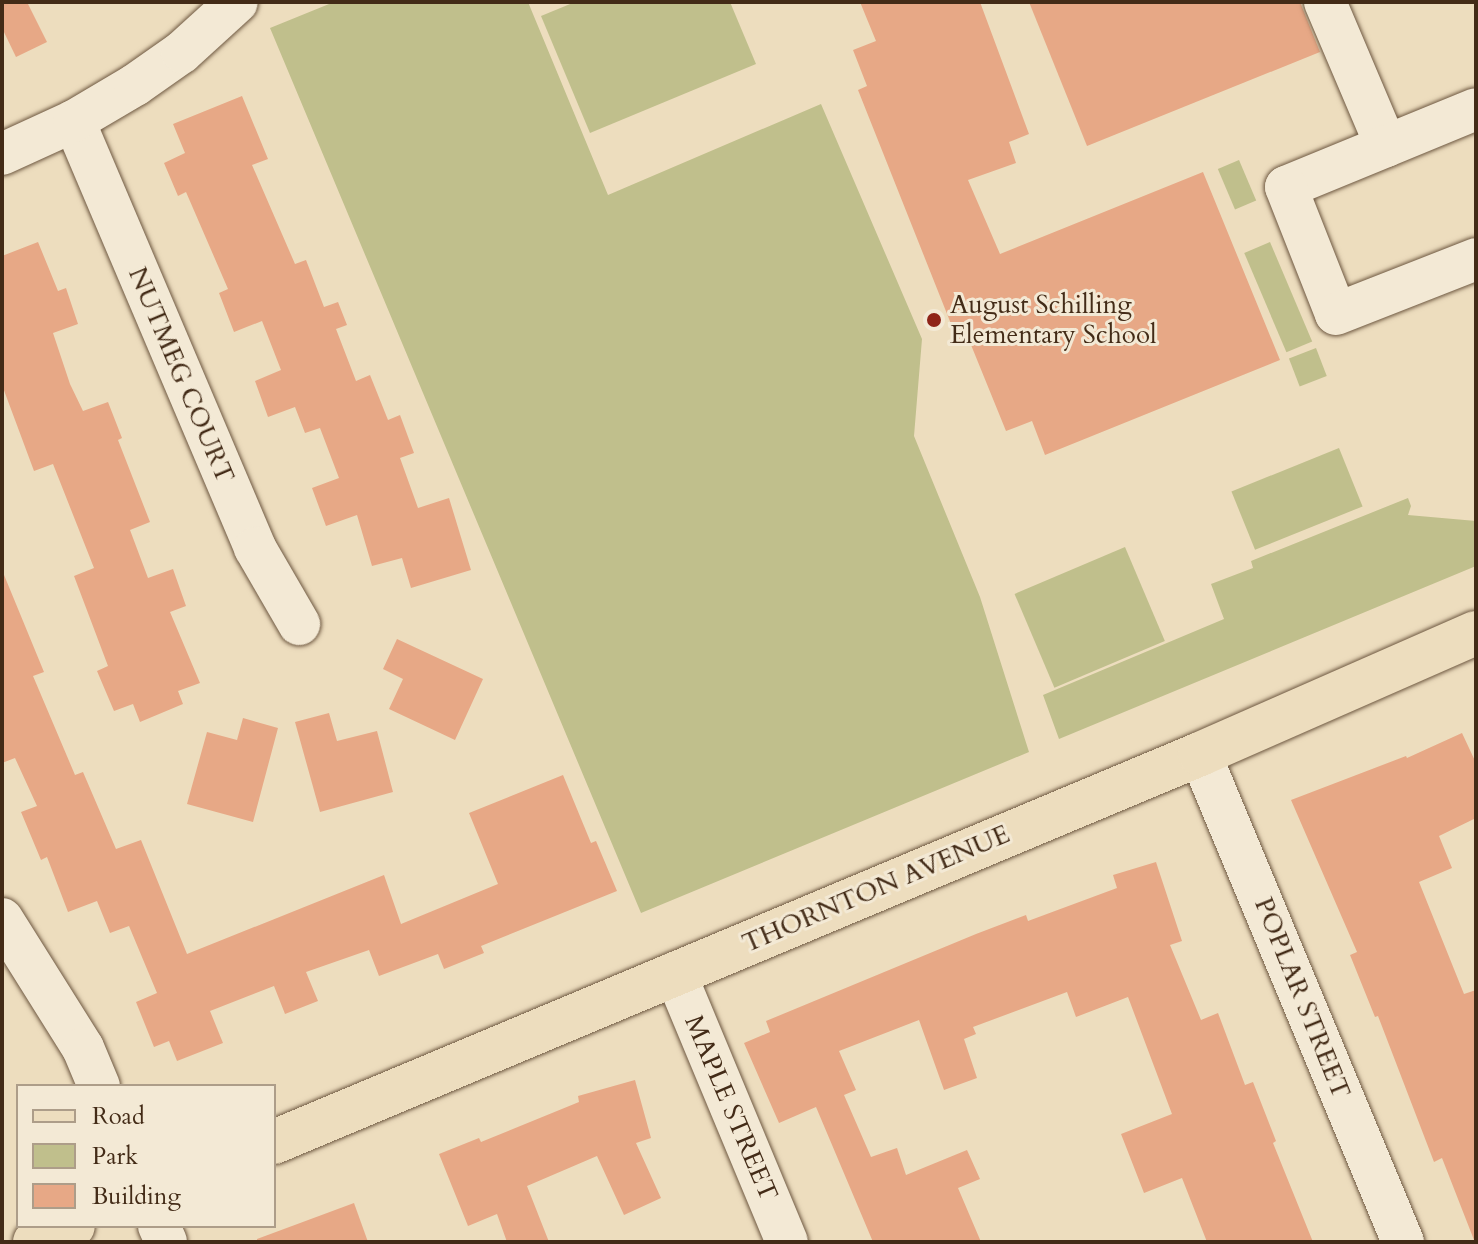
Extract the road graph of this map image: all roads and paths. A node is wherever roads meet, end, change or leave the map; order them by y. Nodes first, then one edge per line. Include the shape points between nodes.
1 (237, 2) edge
2 (1325, 2) edge
3 (1476, 109) edge
4 (74, 121) junction
5 (1386, 146) junction
6 (2, 154) edge
7 (1476, 259) edge
8 (299, 624) dead end
9 (1476, 633) edge
10 (1200, 754) junction
11 (2, 919) edge
12 (675, 973) junction
13 (98, 1084) edge
14 (276, 1141) edge
15 (68, 1228) edge
16 (35, 1242) edge
17 (787, 1242) edge
18 (1403, 1242) edge

1 - 4 street via 182,52
2 - 5 street
3 - 5 street
4 - 6 street
4 - 8 street, NUTMEG COURT via 255,548
5 - 7 street via 1286,187 1336,314
9 - 10 main road, THORNTON AVENUE
10 - 12 main road, THORNTON AVENUE
10 - 18 street, POPLAR STREET
11 - 13 street via 76,1036
12 - 14 main road, THORNTON AVENUE
12 - 17 street, MAPLE STREET
15 - 16 main road

